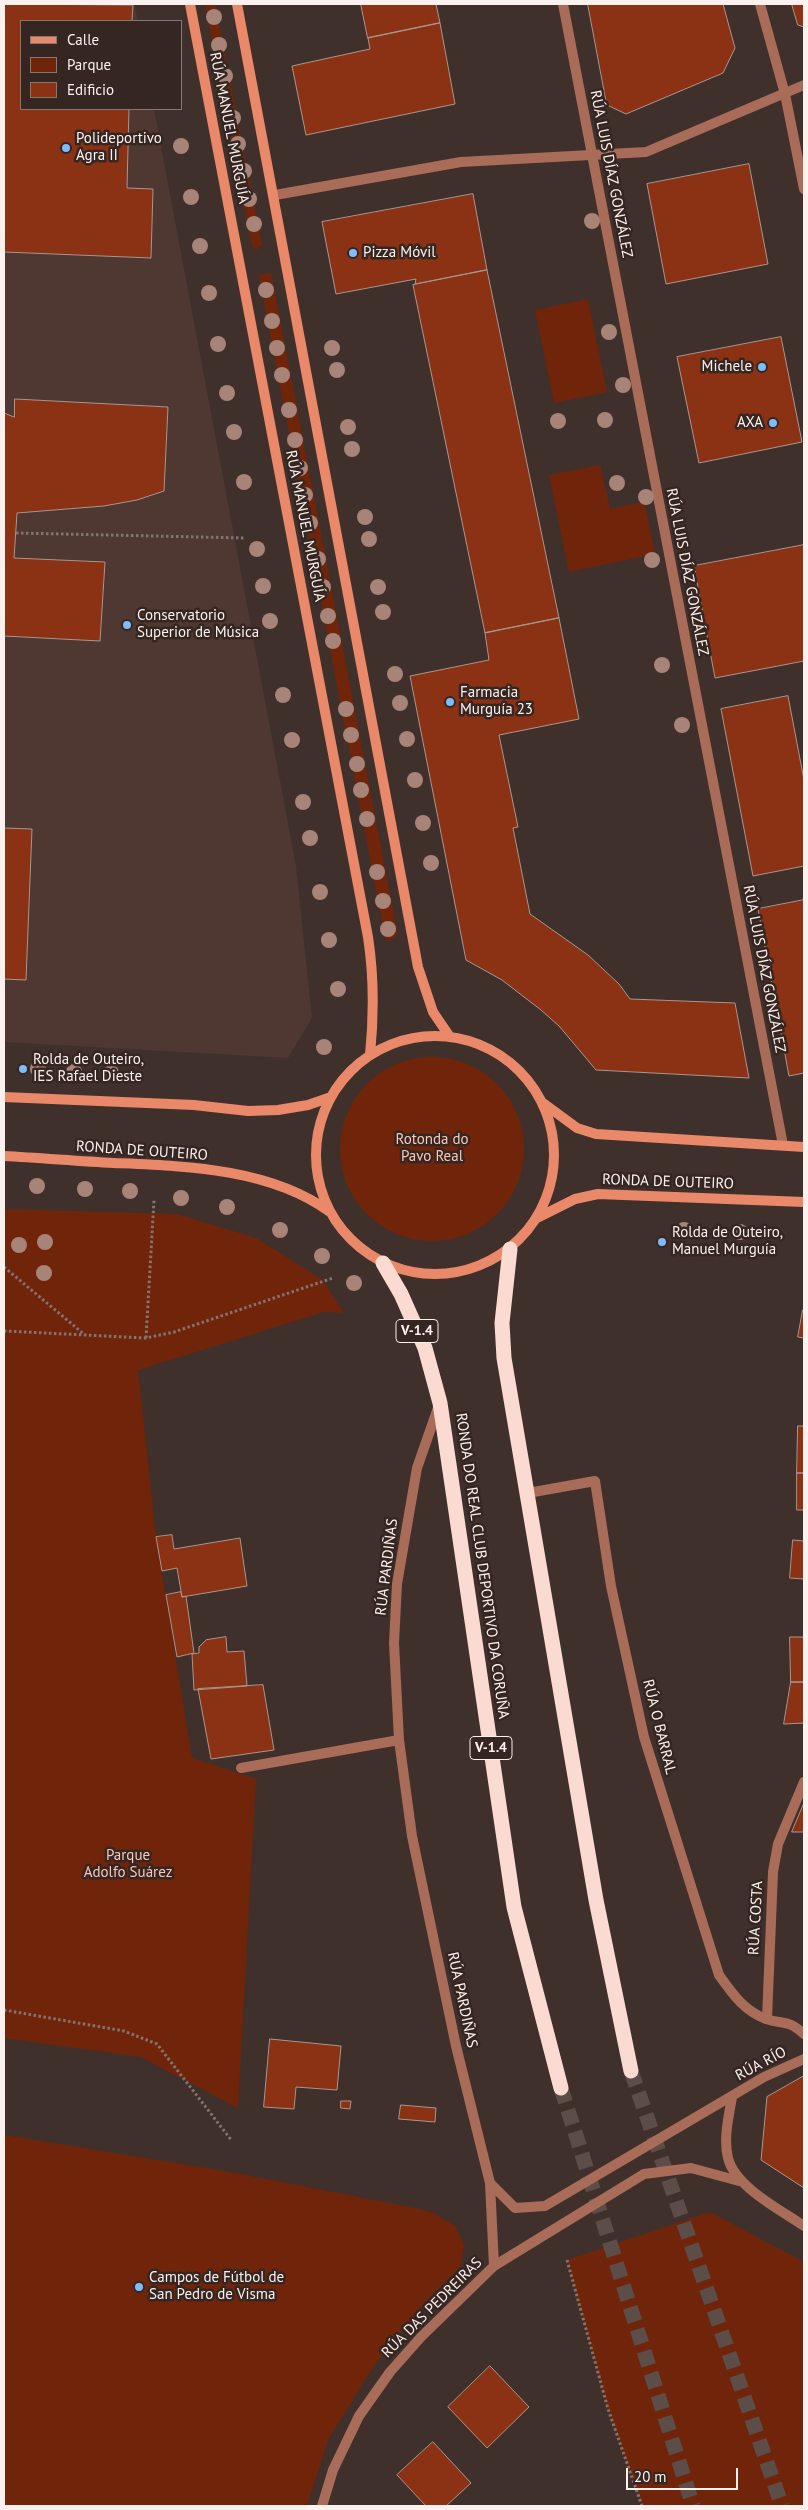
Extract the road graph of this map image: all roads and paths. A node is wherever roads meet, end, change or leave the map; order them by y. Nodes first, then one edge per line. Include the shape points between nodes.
1 (190, 4) edge
2 (237, 4) edge
3 (563, 4) edge
4 (760, 4) edge
5 (804, 85) edge
6 (786, 94) junction
7 (592, 155) junction
8 (804, 189) edge
9 (275, 195) junction
10 (16, 534) dead end
11 (245, 538) dead end
12 (450, 1036) junction
13 (370, 1055) junction
14 (4, 1097) edge
15 (331, 1097) junction
16 (542, 1103) junction
17 (783, 1145) junction
18 (804, 1146) edge
19 (4, 1156) edge
20 (154, 1200) dead end
21 (804, 1202) edge
22 (330, 1212) junction
23 (537, 1218) junction
24 (510, 1248) junction
25 (383, 1263) junction
26 (4, 1266) edge
27 (332, 1278) dead end
28 (4, 1332) edge
29 (86, 1336) junction
30 (146, 1338) junction
31 (440, 1403) junction
32 (528, 1493) junction
33 (399, 1740) junction
34 (241, 1768) dead end
35 (804, 1782) edge
36 (4, 2010) edge
37 (767, 2019) junction
38 (804, 2034) edge
39 (804, 2059) edge
40 (631, 2070) tunnel mouth
41 (561, 2088) tunnel mouth
42 (732, 2097) junction
43 (232, 2141) dead end
44 (740, 2181) junction
45 (490, 2183) junction
46 (804, 2226) edge
47 (566, 2260) dead end
48 (494, 2266) junction
49 (322, 2506) edge
50 (642, 2506) edge

1 - 13 main road, RÚA MANUEL MURGUÍA via 368,937 373,1020
2 - 9 main road, RÚA MANUEL MURGUÍA
3 - 7 street, RÚA LUIS DÍAZ GONZÁLEZ
4 - 6 street
5 - 6 street
6 - 7 street via 646,152
6 - 8 street
7 - 9 street via 461,162
7 - 17 street, RÚA LUIS DÍAZ GONZÁLEZ
9 - 12 main road, RÚA MANUEL MURGUÍA via 418,967 433,1012
10 - 11 path
12 - 13 main road, RONDA DE OUTEIRO via 409,1038
12 - 16 main road, RONDA DE OUTEIRO via 470,1040 505,1058 526,1078
13 - 15 main road, RONDA DE OUTEIRO via 355,1066
14 - 15 main road via 194,1105 248,1111 308,1105
15 - 22 main road, RONDA DE OUTEIRO via 320,1125 316,1154 320,1184
16 - 17 main road, RONDA DE OUTEIRO via 577,1128 596,1134
16 - 23 main road, RONDA DE OUTEIRO via 555,1149 547,1197
17 - 18 main road, RONDA DE OUTEIRO
19 - 22 main road, RONDA DE OUTEIRO via 207,1170 250,1178 294,1192
20 - 30 path
21 - 23 main road, RONDA DE OUTEIRO via 598,1194 576,1199
22 - 25 main road, RONDA DE OUTEIRO via 344,1233
23 - 24 main road, RONDA DE OUTEIRO
24 - 25 main road, RONDA DE OUTEIRO via 487,1263 462,1272 435,1275 408,1272
24 - 32 highway via 502,1323 504,1358
25 - 31 highway, RONDA DO REAL CLUB DEPORTIVO DA CORUÑA / V-1.4 via 425,1348
26 - 29 path
27 - 30 path via 174,1332
28 - 29 path
29 - 30 path
31 - 33 street, RÚA PARDIÑAS via 416,1468 397,1584 394,1643
31 - 41 highway, RONDA DO REAL CLUB DEPORTIVO DA CORUÑA / V-1.4 via 514,1907
32 - 37 street, RÚA O BARRAL via 595,1482 611,1586 644,1737 718,1975 738,2002
32 - 40 highway via 596,1900
33 - 34 street
33 - 45 street, RÚA PARDIÑAS via 412,1836 456,2046
35 - 37 street, RÚA COSTA via 778,1844 773,1872
36 - 43 path via 124,2031 157,2044
37 - 38 street via 792,2024
39 - 42 street, RÚA RÍO via 764,2076
42 - 44 street via 726,2131 728,2159
42 - 45 street via 545,2206 515,2208
44 - 46 street
44 - 48 street, RÚA DAS PEDREIRAS via 690,2168 644,2174
45 - 48 street, RÚA PARDIÑAS
47 - 50 path via 608,2409
48 - 49 street, RÚA DAS PEDREIRAS via 390,2372 359,2416 333,2470

